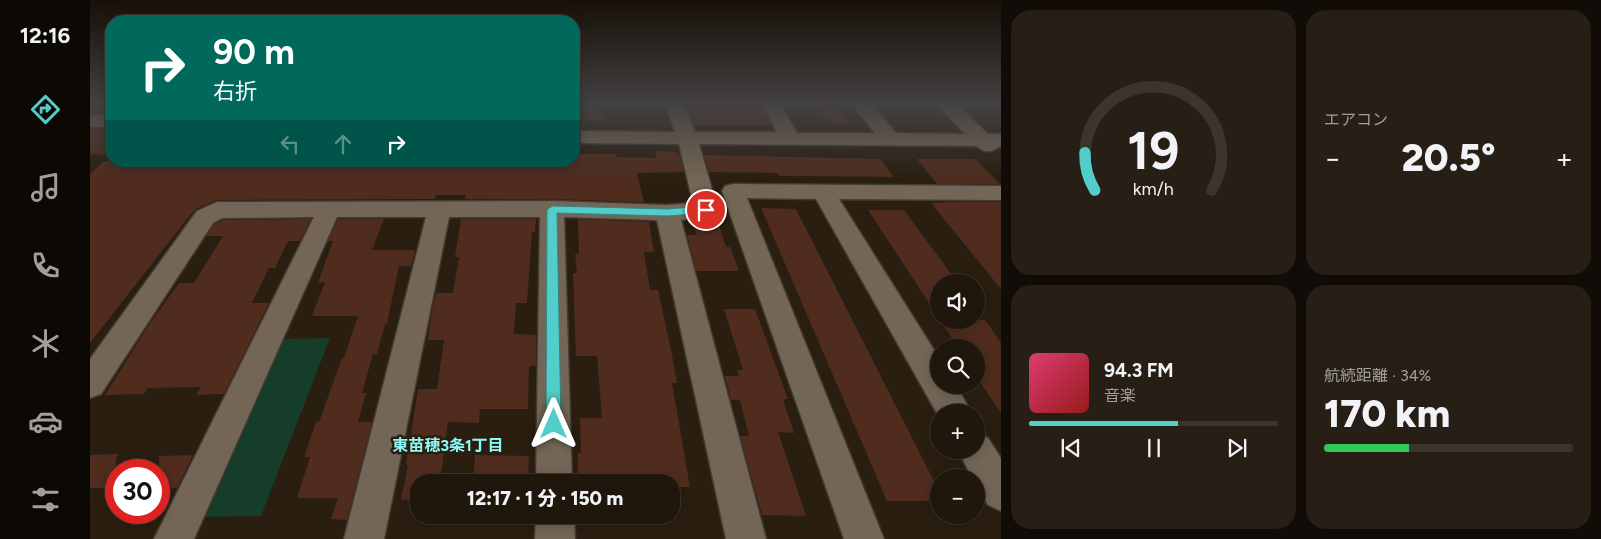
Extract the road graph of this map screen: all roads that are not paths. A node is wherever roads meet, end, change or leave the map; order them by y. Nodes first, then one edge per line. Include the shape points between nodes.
1 (684, 128) edge
2 (784, 128) edge
3 (881, 128) edge
4 (976, 128) edge
5 (580, 137) edge
6 (687, 137) junction
7 (791, 139) junction
8 (891, 140) junction
9 (992, 140) edge
10 (1001, 157) edge
11 (824, 192) junction
12 (1001, 193) edge
13 (329, 210) junction
14 (439, 210) junction
15 (552, 210) junction
16 (667, 212) junction
17 (90, 384) edge
18 (949, 404) edge
19 (981, 459) edge
20 (554, 474) edge
21 (1001, 492) edge
22 (555, 524) edge
23 (174, 539) edge
24 (364, 539) edge
25 (555, 539) edge
26 (746, 539) edge
27 (864, 539) edge

1 - 6 street
2 - 7 street
3 - 8 street
4 - 9 street
5 - 6 street
6 - 7 street
6 - 16 street via 706,210
7 - 8 street
8 - 9 street
9 - 10 street
11 - 12 street
11 - 18 street
11 - 27 street via 733,191
13 - 14 street
13 - 17 street via 217,210 205,217
13 - 23 street
14 - 15 street
14 - 24 street
15 - 16 street
15 - 20 street
16 - 26 street
19 - 21 street
22 - 25 street

